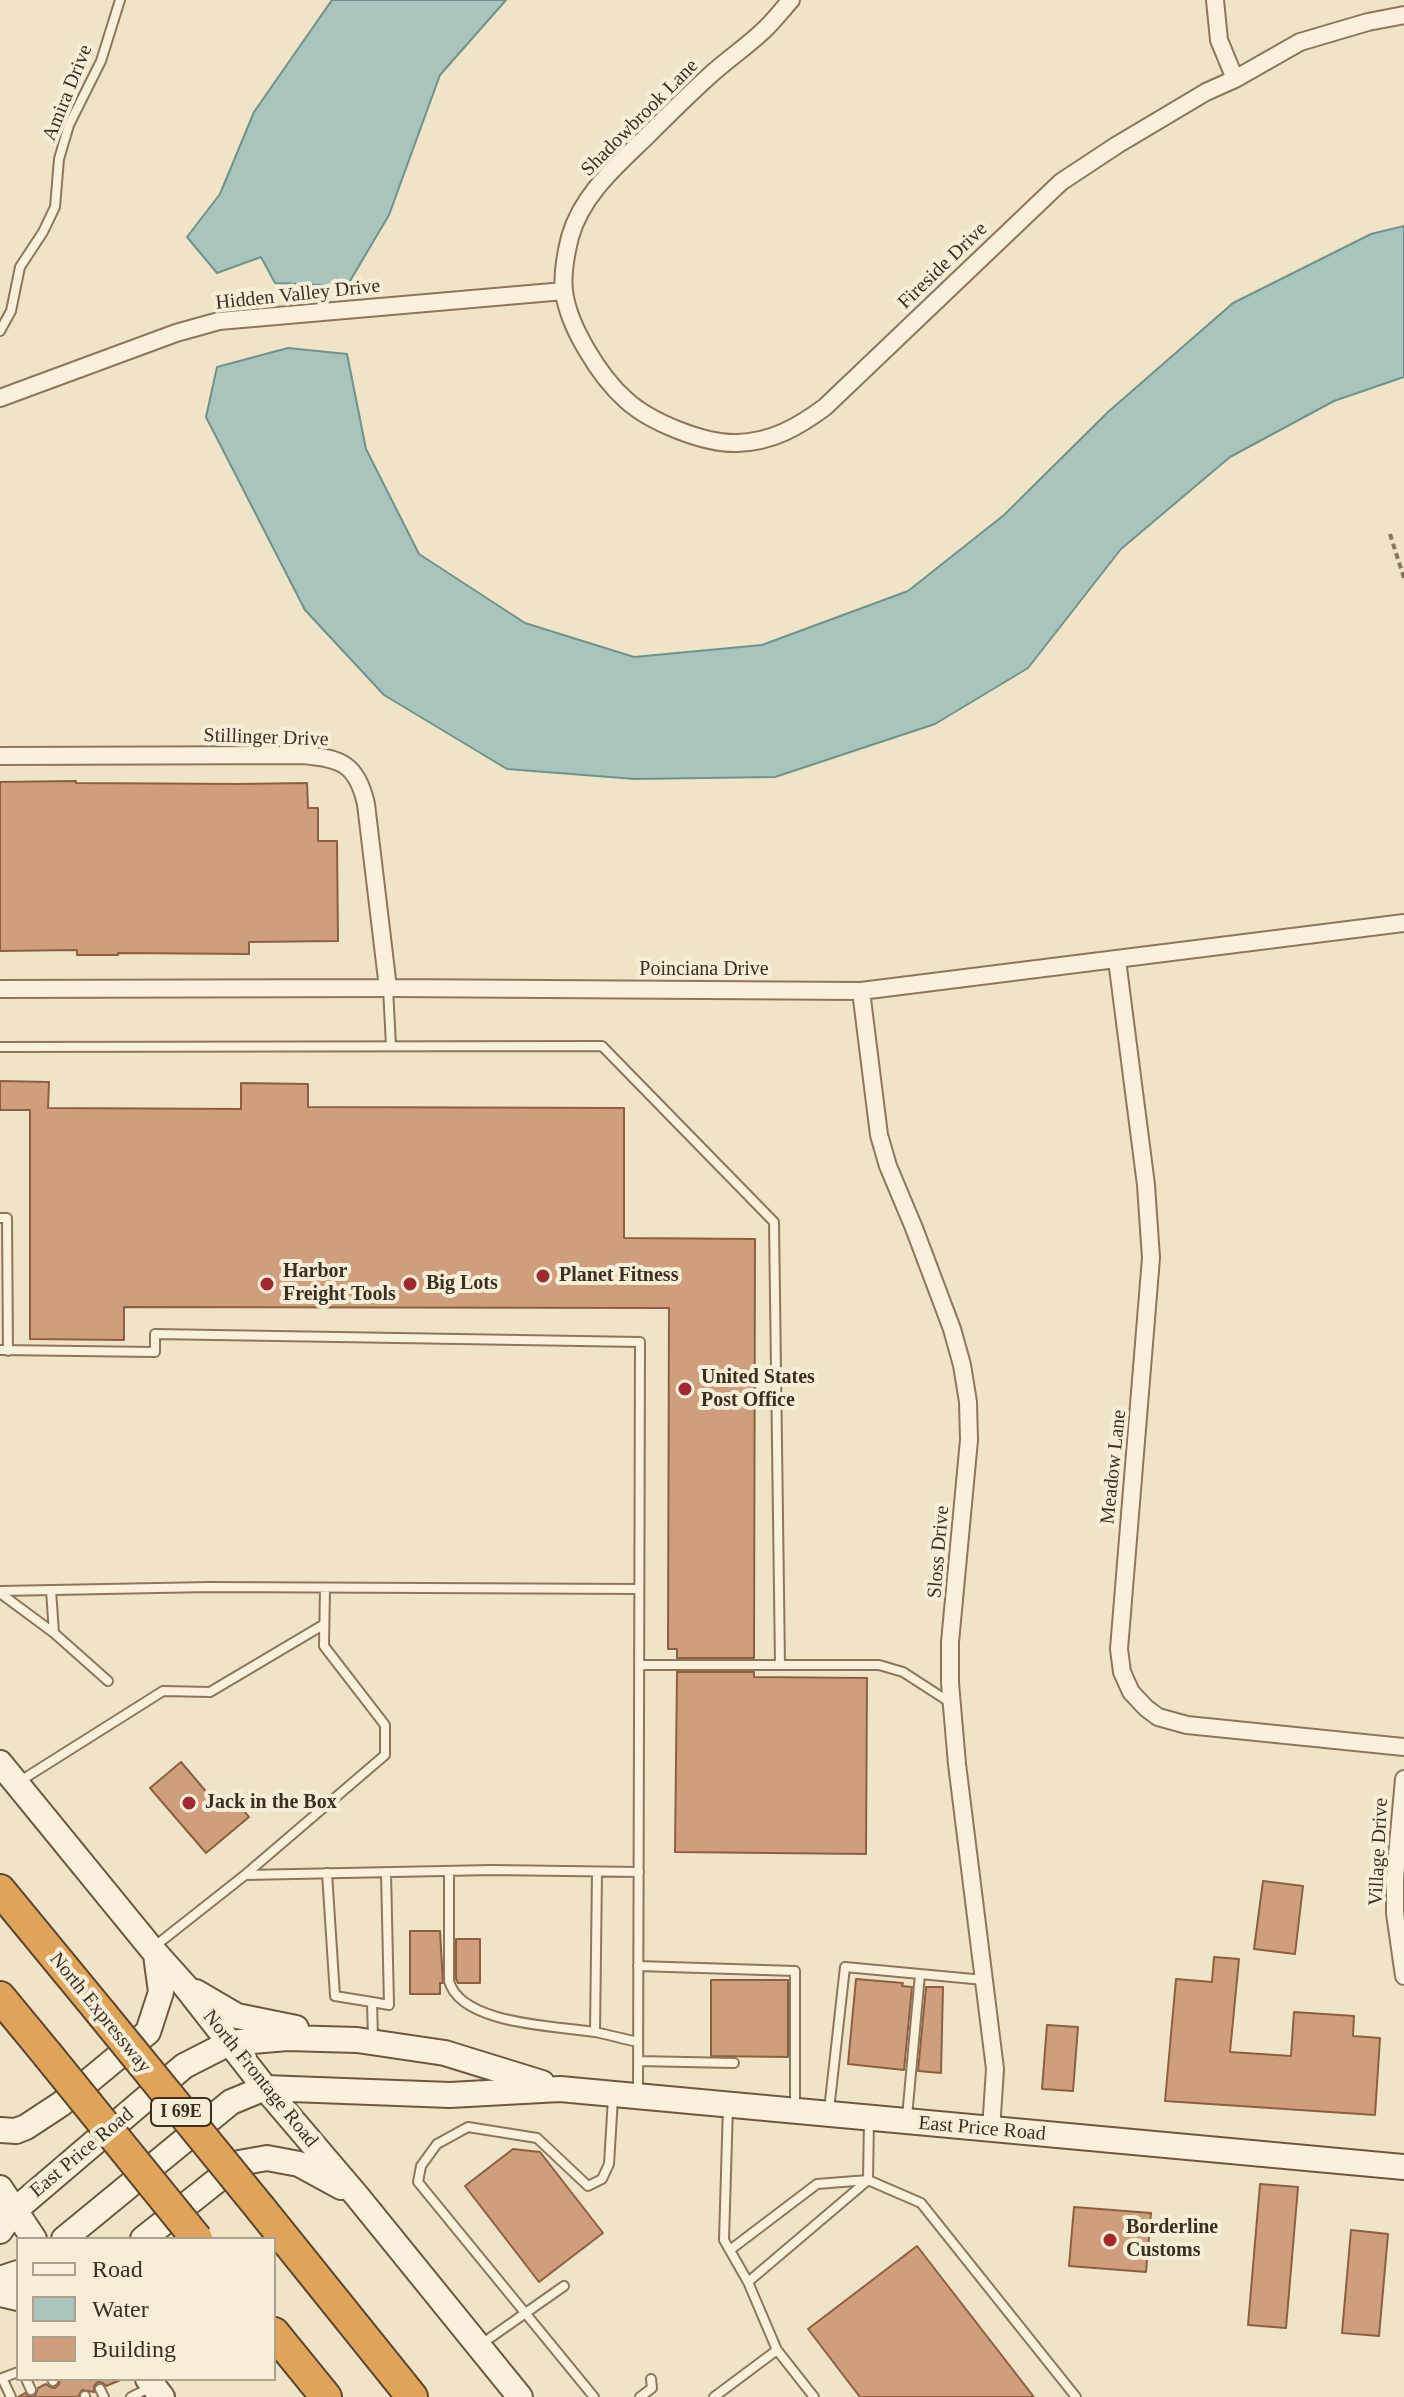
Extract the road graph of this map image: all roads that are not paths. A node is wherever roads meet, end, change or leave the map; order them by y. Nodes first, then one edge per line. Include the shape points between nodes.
1 (120, 0) edge
2 (791, 0) edge
3 (1215, 0) edge
4 (1404, 15) edge
5 (1235, 79) junction
6 (564, 291) junction
7 (0, 331) edge
8 (0, 398) edge
9 (0, 756) edge
10 (1404, 923) edge
11 (1117, 960) junction
12 (388, 988) junction
13 (0, 989) edge
14 (861, 991) junction
15 (391, 1046) junction
16 (0, 1047) edge
17 (0, 1218) edge
18 (4, 1350) edge
19 (325, 1588) junction
20 (639, 1589) junction
21 (51, 1590) junction
22 (0, 1592) edge
23 (323, 1625) junction
24 (54, 1633) junction
25 (639, 1665) junction
26 (780, 1665) junction
27 (108, 1681) dead end
28 (951, 1703) junction
29 (1404, 1747) edge
30 (0, 1763) edge
31 (1404, 1779) edge
32 (17, 1783) junction
33 (449, 1871) junction
34 (386, 1872) junction
35 (597, 1872) junction
36 (639, 1872) junction
37 (327, 1873) junction
38 (245, 1875) junction
39 (0, 1890) edge
40 (154, 1952) junction
41 (638, 1966) junction
42 (920, 1974) junction
43 (1404, 1976) edge
44 (984, 1980) junction
45 (186, 1987) junction
46 (0, 1997) edge
47 (372, 2002) junction
48 (595, 2032) junction
49 (365, 2041) junction
50 (638, 2042) junction
51 (229, 2043) junction
52 (638, 2061) junction
53 (734, 2063) dead end
54 (265, 2088) junction
55 (560, 2089) junction
56 (613, 2094) junction
57 (638, 2096) junction
58 (728, 2105) junction
59 (795, 2112) junction
60 (828, 2115) junction
61 (869, 2118) junction
62 (907, 2122) junction
63 (0, 2130) edge
64 (991, 2130) junction
65 (1404, 2167) edge
66 (868, 2180) junction
67 (0, 2188) edge
68 (357, 2196) junction
69 (7, 2214) edge
70 (0, 2231) edge
71 (32, 2237) edge
72 (66, 2237) edge
73 (146, 2237) edge
74 (195, 2237) edge
75 (730, 2250) junction
76 (748, 2282) junction
77 (564, 2286) dead end
78 (525, 2313) junction
79 (276, 2335) edge
80 (479, 2347) junction
81 (777, 2350) junction
82 (1, 2378) edge
83 (651, 2379) dead end
84 (27, 2381) edge
85 (155, 2387) edge
86 (31, 2390) dead end
87 (11, 2397) edge
88 (131, 2397) edge
89 (326, 2397) edge
90 (412, 2397) edge
91 (520, 2397) edge
92 (594, 2397) edge
93 (640, 2397) edge
94 (714, 2397) edge
95 (814, 2397) edge
96 (1076, 2397) edge

1 - 7 lane, Amira Drive via 101,61 69,125 59,159 55,207 20,267 11,311
2 - 6 street, Shadowbrook Lane via 594,192 570,237
3 - 5 street via 1219,40
4 - 5 street, Fireside Drive via 1300,42
5 - 6 street, Fireside Drive via 1061,182 825,407 797,428 766,438 736,443 705,439 626,400 590,358
6 - 8 street, Hidden Valley Drive via 219,321
9 - 12 street, Stillinger Drive via 302,755 342,762 355,772 366,804
10 - 11 street, Poinciana Drive
11 - 14 street, Poinciana Drive
11 - 29 street, Meadow Lane via 1151,1258 1127,1532 1122,1672 1146,1708 1187,1725
12 - 13 street, Poinciana Drive
12 - 14 street, Poinciana Drive
12 - 15 lane
14 - 28 street, Sloss Drive via 879,1135 952,1329 968,1402 950,1642
15 - 16 lane
15 - 26 lane via 602,1046 774,1222
17 - 18 lane via 7,1218
18 - 20 lane via 155,1352 155,1334 640,1342
19 - 20 lane
19 - 21 lane
19 - 23 lane
20 - 25 lane
21 - 22 lane
21 - 24 lane
22 - 24 lane
23 - 32 lane via 210,1692 163,1691
23 - 38 lane via 324,1646 385,1725 385,1755
24 - 27 lane
25 - 26 lane
25 - 36 lane
26 - 28 lane via 879,1665 903,1672
28 - 44 street, Sloss Drive
30 - 32 main road, North Frontage Road
31 - 43 street, Village Drive via 1395,1913
32 - 40 main road, North Frontage Road
33 - 34 lane
33 - 35 lane
33 - 48 lane via 449,1981 460,2000 494,2016
34 - 37 lane
34 - 47 lane via 389,2005
35 - 36 lane
35 - 48 lane
36 - 41 lane
37 - 38 lane
37 - 47 lane via 335,1996
38 - 40 lane
39 - 90 highway, North Expressway / I 69E, bridge
40 - 45 main road, North Frontage Road
40 - 63 main road via 161,1992 148,2032 61,2104 26,2127
41 - 50 lane
41 - 59 lane via 795,1971
42 - 44 lane
42 - 60 lane via 845,1967
42 - 62 lane
44 - 64 street, Sloss Drive via 995,2069
45 - 49 main road via 237,2016
45 - 51 main road, North Frontage Road
46 - 74 highway, bridge
47 - 49 lane
48 - 50 lane
49 - 51 main road, East Price Road via 287,2038
49 - 55 main road, East Price Road via 445,2053
50 - 52 lane
51 - 54 main road, North Frontage Road
51 - 69 main road, East Price Road via 184,2066
52 - 53 lane
52 - 57 lane
54 - 55 main road, East Price Road via 450,2095
54 - 68 main road, North Frontage Road
54 - 72 main road, East Price Road via 231,2102
55 - 56 main road, East Price Road
56 - 57 main road, East Price Road
56 - 78 lane via 609,2164 602,2179 588,2186 537,2138 468,2127 437,2144 421,2166 418,2182
57 - 58 main road, East Price Road
58 - 59 main road, East Price Road
58 - 75 lane via 724,2240
59 - 60 main road, East Price Road
60 - 61 main road, East Price Road
61 - 62 main road, East Price Road
61 - 66 lane
62 - 64 main road, East Price Road
64 - 65 main road, East Price Road
66 - 75 lane via 817,2184
66 - 76 lane
66 - 96 lane via 921,2203
67 - 69 main road
68 - 73 main road via 299,2164 267,2158 239,2163
68 - 80 main road, North Frontage Road
69 - 70 main road, East Price Road
69 - 71 main road
75 - 76 lane
76 - 81 lane
77 - 78 lane
78 - 80 lane
78 - 92 lane
79 - 89 highway
80 - 91 main road, North Frontage Road
81 - 94 lane
81 - 95 lane
82 - 87 lane
83 - 93 lane via 652,2388
84 - 86 lane
85 - 88 lane

